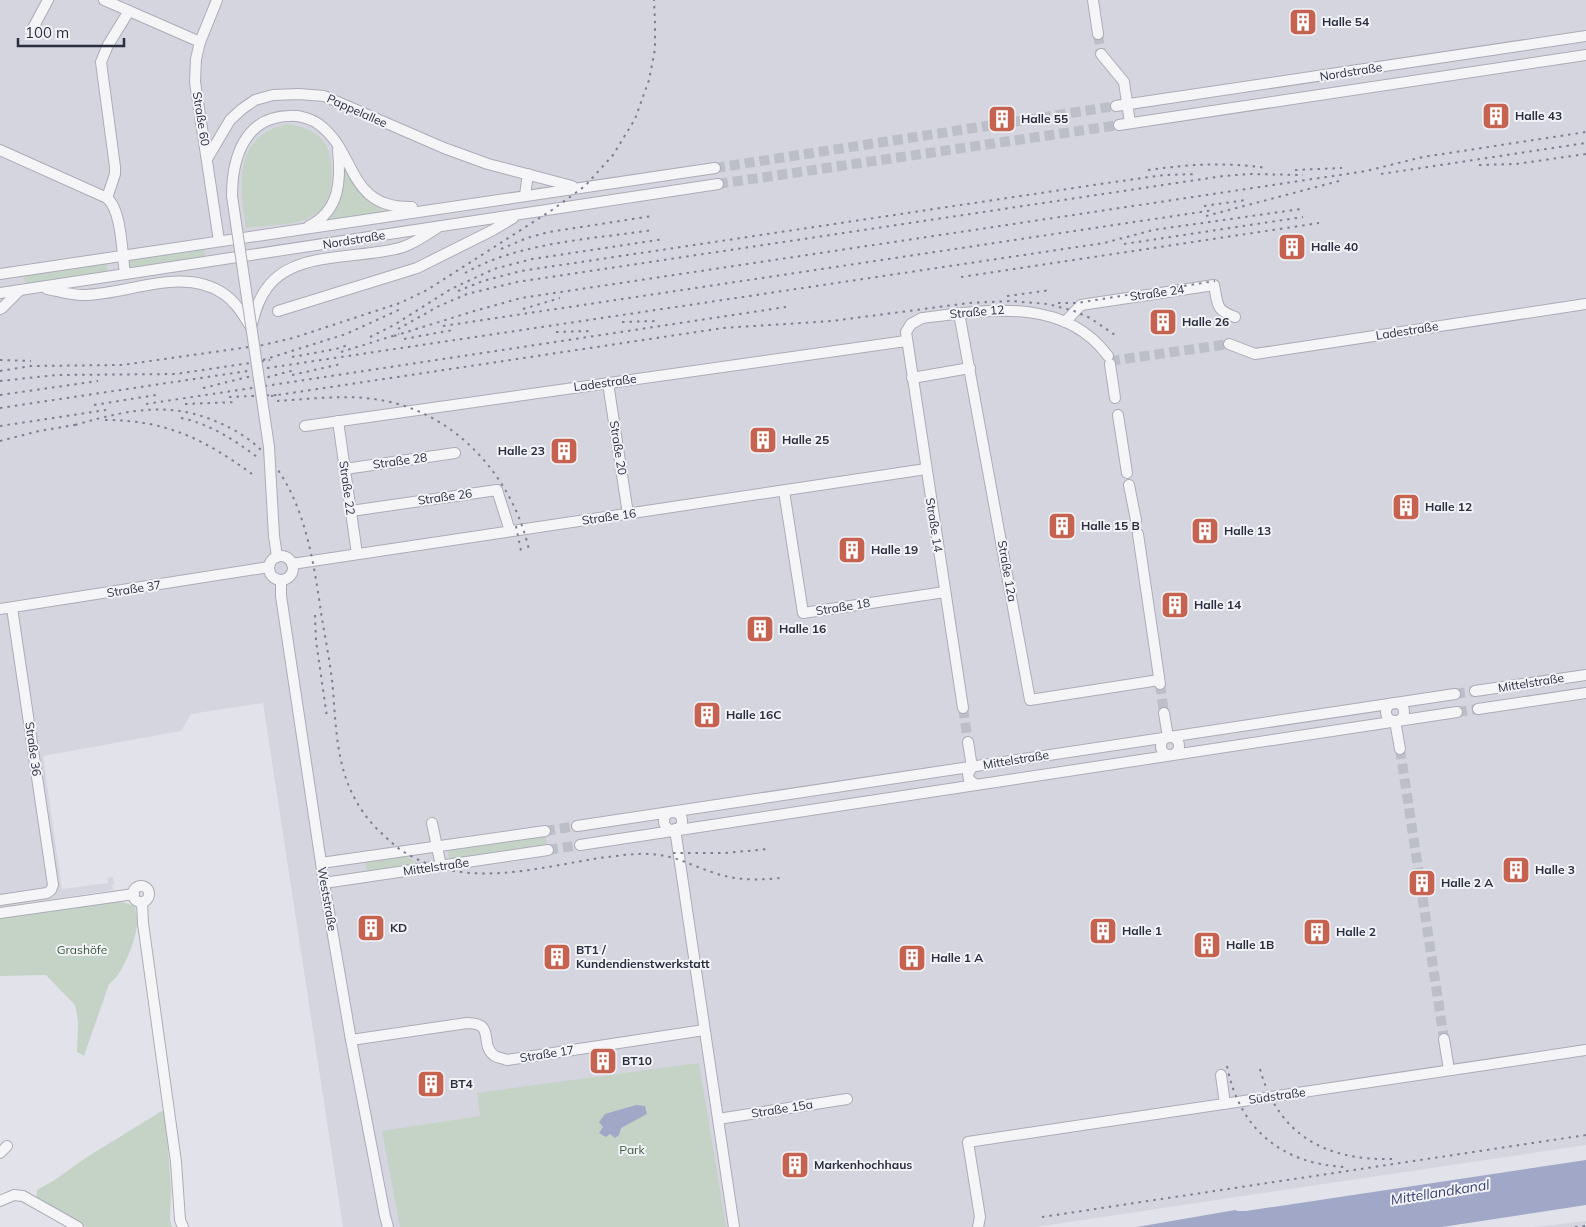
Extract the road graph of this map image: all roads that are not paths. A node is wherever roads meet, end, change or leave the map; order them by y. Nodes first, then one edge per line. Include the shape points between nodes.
1 (48, 0) edge
2 (104, 0) edge
3 (217, 0) edge
4 (1093, 0) edge
5 (129, 11) junction
6 (33, 28) dead end
7 (1098, 34) tunnel mouth
8 (1586, 36) edge
9 (200, 42) junction
10 (1101, 54) tunnel mouth
11 (1586, 55) edge
12 (1295, 80) junction
13 (1272, 83) junction
14 (1298, 98) junction
15 (1274, 102) junction
16 (1127, 104) junction
17 (1116, 106) tunnel mouth
18 (1130, 123) junction
19 (1119, 125) tunnel mouth
20 (338, 146) junction
21 (0, 150) edge
22 (207, 158) junction
23 (528, 174) junction
24 (577, 187) junction
25 (525, 195) junction
26 (107, 198) junction
27 (453, 206) junction
28 (519, 215) junction
29 (439, 227) junction
30 (301, 230) junction
31 (219, 241) junction
32 (122, 256) junction
33 (229, 258) junction
34 (213, 261) junction
35 (0, 274) edge
36 (125, 274) junction
37 (38, 287) junction
38 (20, 290) junction
39 (0, 293) edge
40 (1586, 304) edge
41 (0, 309) edge
42 (278, 311) dead end
43 (960, 313) junction
44 (1235, 317) dead end
45 (1065, 322) junction
46 (251, 327) junction
47 (906, 341) junction
48 (1229, 344) tunnel mouth
49 (970, 368) junction
50 (912, 378) junction
51 (608, 383) junction
52 (1115, 398) dead end
53 (1118, 415) dead end
54 (338, 421) junction
55 (305, 426) dead end
56 (454, 453) dead end
57 (344, 469) junction
58 (926, 470) junction
59 (1127, 472) dead end
60 (1129, 485) dead end
61 (784, 490) junction
62 (351, 511) junction
63 (628, 514) junction
64 (1136, 520) dead end
65 (510, 531) junction
66 (1138, 534) dead end
67 (357, 554) junction
68 (277, 557) junction
69 (292, 564) junction
70 (269, 568) junction
71 (281, 580) junction
72 (945, 592) junction
73 (12, 608) junction
74 (0, 609) edge
75 (1586, 675) edge
76 (1475, 691) tunnel mouth
77 (1586, 693) edge
78 (1455, 694) tunnel mouth
79 (1394, 704) junction
80 (963, 708) tunnel mouth
81 (1478, 709) tunnel mouth
82 (1457, 712) tunnel mouth
83 (1164, 713) tunnel mouth
84 (1395, 721) junction
85 (1168, 737) junction
86 (968, 742) tunnel mouth
87 (1400, 749) tunnel mouth
88 (1171, 755) junction
89 (977, 766) junction
90 (980, 784) junction
91 (843, 786) junction
92 (752, 800) junction
93 (846, 804) junction
94 (671, 812) junction
95 (755, 817) junction
96 (432, 823) dead end
97 (576, 826) tunnel mouth
98 (676, 829) junction
99 (545, 830) tunnel mouth
100 (580, 845) tunnel mouth
101 (438, 847) junction
102 (548, 850) tunnel mouth
103 (321, 863) junction
104 (441, 866) junction
105 (324, 883) junction
106 (0, 900) edge
107 (0, 913) edge
108 (704, 1030) junction
109 (1444, 1039) tunnel mouth
110 (351, 1040) junction
111 (1586, 1050) edge
112 (1449, 1070) junction
113 (1221, 1076) dead end
114 (847, 1099) dead end
115 (1225, 1104) junction
116 (718, 1119) junction
117 (0, 1201) edge
118 (78, 1227) edge
119 (183, 1227) edge
120 (387, 1227) edge
121 (734, 1227) edge
122 (978, 1227) edge

1 - 6 street
2 - 5 street
3 - 9 street, Straße 60
4 - 7 street
5 - 9 street
5 - 26 street via 101,62 115,167
8 - 12 street, Nordstraße
9 - 22 street, Straße 60 via 195,82
10 - 16 street via 1124,82
11 - 14 street, Nordstraße
12 - 13 street, Nordstraße
12 - 14 street
13 - 15 street
13 - 16 street, Nordstraße
14 - 15 street, Nordstraße
15 - 18 street, Nordstraße
16 - 17 street, Nordstraße
16 - 18 street
18 - 19 street, Nordstraße
20 - 27 street via 362,188 377,200 404,207
20 - 30 street via 339,181 334,203 323,217
20 - 46 street, bridge via 319,124 295,115 271,118 260,124 243,142 235,160 232,196
21 - 26 street
22 - 23 street, Pappelallee via 230,120 242,109 255,100 272,95 298,94 324,96 444,148
22 - 31 street, Straße 60
23 - 24 street, Pappelallee
23 - 25 street
24 - 25 street, Nordstraße
24 - 28 street, Nordstraße via 711,168 713,185
25 - 27 street, Nordstraße
26 - 32 street via 117,216
27 - 30 street, Nordstraße
28 - 29 street, Nordstraße
28 - 42 street via 417,268
29 - 33 street, Nordstraße
29 - 46 street via 403,247 306,263 290,269 267,287
30 - 31 street, Nordstraße
31 - 32 street, Nordstraße
31 - 33 street
31 - 34 street
32 - 35 street, Nordstraße
32 - 36 street
33 - 34 street, Nordstraße
34 - 36 street, Nordstraße
36 - 37 street, Nordstraße
37 - 38 street, Nordstraße
37 - 46 street via 84,295 170,282 192,282 225,294
38 - 39 street, Nordstraße
38 - 41 street
40 - 48 street, Ladestraße via 1256,354
43 - 45 street, Straße 12 via 1004,309 1044,314
43 - 47 street, Straße 12 via 922,318 911,324 906,332
43 - 49 street, Straße 12a
44 - 45 street, Straße 24 via 1219,309 1214,285 1081,305
45 - 52 street, Straße 12 via 1086,333 1109,360
46 - 68 street, bridge via 269,448
47 - 50 street, Straße 14
47 - 51 street, Ladestraße
49 - 50 street
49 - 66 street, Straße 12a via 1030,700 1160,682
50 - 58 street, Straße 14
51 - 54 street, Ladestraße
51 - 63 street, Straße 20
53 - 59 street
54 - 55 street, Ladestraße
54 - 57 street, Straße 22
56 - 57 street, Straße 28
57 - 62 street, Straße 22
58 - 61 street, Straße 16
58 - 72 street, Straße 14
60 - 64 street
61 - 63 street, Straße 16
61 - 72 street, Straße 18 via 803,613
62 - 65 street, Straße 26 via 496,490
62 - 67 street, Straße 22
63 - 65 street, Straße 16
65 - 67 street, Straße 16
67 - 69 street, Straße 16
68 - 69 street via 288,558
68 - 70 street
69 - 71 street via 291,575
70 - 71 street via 273,578
70 - 73 street, Straße 37
71 - 103 street, Weststraße
72 - 80 street, Straße 14
73 - 74 street, Straße 37
73 - 106 street, Straße 36 via 53,882 51,890 43,894
75 - 76 street, Mittelstraße
77 - 81 street, Mittelstraße
78 - 79 street, Mittelstraße
79 - 84 street via 1404,712 1402,718
79 - 85 street, Mittelstraße
82 - 84 street, Mittelstraße
83 - 85 street
84 - 87 street
84 - 88 street, Mittelstraße
85 - 88 street via 1176,738 1179,744 1177,752
85 - 89 street, Mittelstraße
86 - 89 street
88 - 90 street, Mittelstraße
89 - 90 street via 968,774 969,780
89 - 90 street via 988,770 989,775 988,780
89 - 91 street, Mittelstraße
90 - 93 street, Mittelstraße
91 - 92 street, Mittelstraße
91 - 93 street
92 - 94 street, Mittelstraße
92 - 95 street
93 - 95 street, Mittelstraße
94 - 97 street, Mittelstraße
94 - 98 street via 678,813 682,819
95 - 98 street, Mittelstraße
96 - 101 street
98 - 100 street, Mittelstraße
98 - 108 street
99 - 101 street, Mittelstraße
101 - 103 street, Mittelstraße
101 - 104 street
102 - 104 street, Mittelstraße
103 - 105 street, Weststraße
104 - 105 street, Mittelstraße
105 - 110 street, Weststraße
107 - 119 street via 134,894 138,887 147,888 149,897 142,902 143,923
108 - 110 street, Straße 17 via 507,1060 495,1056 488,1048 485,1029 479,1024
108 - 116 street
109 - 112 street
110 - 120 street, Weststraße
111 - 112 street, Südstraße
112 - 115 street, Südstraße
113 - 115 street
114 - 116 street, Straße 15a
115 - 122 street, Südstraße via 968,1142 980,1217
116 - 121 street
117 - 118 street via 14,1195 23,1196

